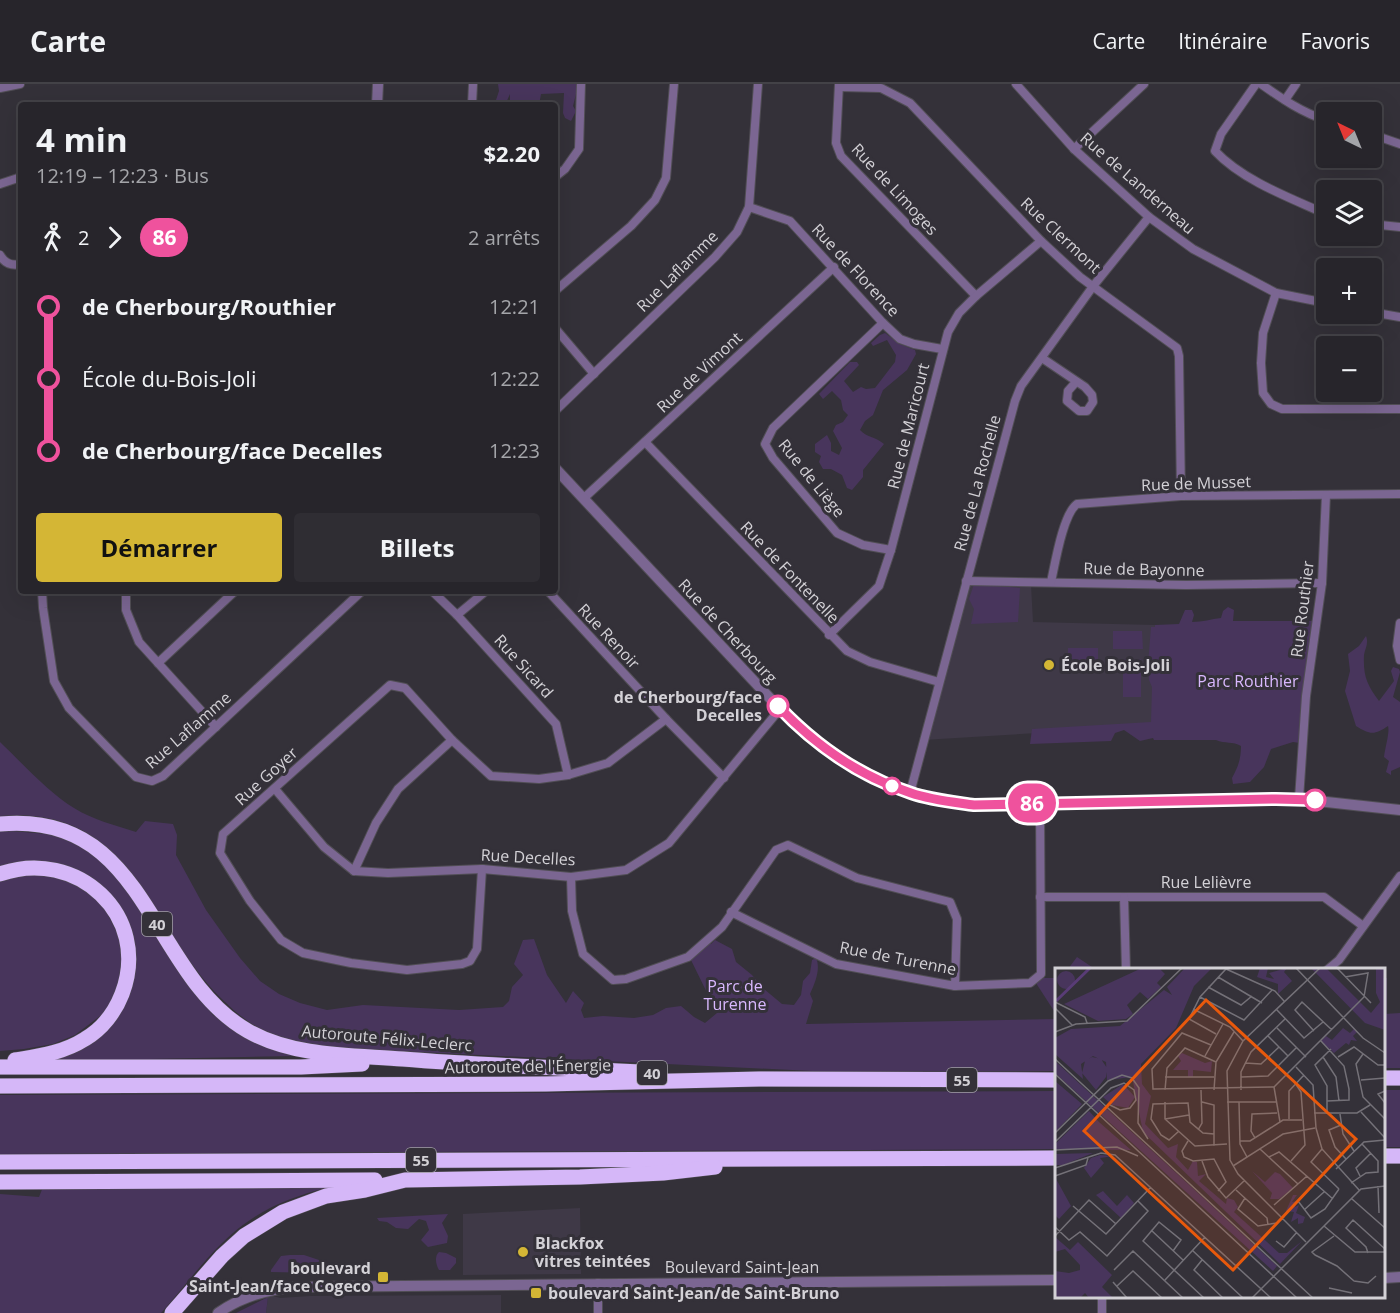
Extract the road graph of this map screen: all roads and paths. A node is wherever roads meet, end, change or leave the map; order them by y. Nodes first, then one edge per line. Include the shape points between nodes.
1 (20, 84) edge
2 (378, 84) edge
3 (473, 84) edge
4 (581, 84) edge
5 (674, 84) edge
6 (758, 84) edge
7 (1016, 84) edge
8 (1256, 84) edge
9 (1261, 84) edge
10 (1296, 84) edge
11 (839, 86) edge
12 (1139, 86) edge
13 (0, 88) edge
14 (1285, 100) junction
15 (377, 102) edge
16 (472, 102) edge
17 (1316, 116) edge
18 (1382, 138) edge
19 (1400, 144) edge
20 (1074, 149) junction
21 (558, 174) edge
22 (18, 178) edge
23 (0, 184) edge
24 (749, 207) junction
25 (1316, 210) edge
26 (1149, 217) junction
27 (1382, 225) edge
28 (1400, 227) edge
29 (1041, 241) junction
30 (0, 255) edge
31 (18, 265) edge
32 (834, 267) junction
33 (1094, 285) junction
34 (558, 288) edge
35 (1276, 293) junction
36 (976, 296) junction
37 (1316, 301) edge
38 (1382, 314) edge
39 (1400, 317) edge
40 (883, 323) junction
41 (558, 332) edge
42 (942, 349) junction
43 (1042, 358) junction
44 (594, 374) junction
45 (1076, 382) dead end
46 (558, 408) edge
47 (1400, 409) edge
48 (645, 442) junction
49 (558, 471) edge
50 (1400, 494) edge
51 (1326, 495) junction
52 (1181, 496) junction
53 (584, 498) junction
54 (891, 550) junction
55 (966, 581) junction
56 (1050, 582) junction
57 (1322, 583) junction
58 (42, 594) edge
59 (126, 594) edge
60 (232, 594) edge
61 (359, 594) edge
62 (435, 594) edge
63 (482, 594) edge
64 (551, 594) edge
65 (457, 615) junction
66 (1400, 624) edge
67 (829, 635) junction
68 (1400, 660) edge
69 (158, 663) junction
70 (939, 682) junction
71 (780, 709) junction
72 (666, 719) junction
73 (216, 727) junction
74 (452, 740) junction
75 (568, 775) junction
76 (724, 778) junction
77 (275, 789) junction
78 (910, 793) junction
79 (1299, 799) junction
80 (1040, 803) junction
81 (1400, 810) edge
82 (0, 824) edge
83 (482, 869) junction
84 (354, 871) junction
85 (0, 874) edge
86 (1400, 876) edge
87 (571, 877) junction
88 (1040, 897) junction
89 (1124, 897) junction
90 (731, 912) junction
91 (1364, 926) junction
92 (1126, 968) edge
93 (1328, 968) edge
94 (955, 986) junction
95 (419, 1060) junction
96 (0, 1065) edge
97 (759, 1079) junction
98 (1055, 1080) edge
99 (0, 1086) edge
100 (790, 1158) junction
101 (1055, 1158) edge
102 (0, 1162) edge
103 (405, 1180) junction
104 (0, 1182) edge
105 (1400, 1277) edge
106 (1385, 1278) edge
107 (1055, 1280) edge
108 (598, 1283) junction
109 (172, 1313) edge
110 (218, 1313) edge
111 (598, 1313) edge

1 - 13 street
2 - 15 street
3 - 16 street
4 - 21 street via 579,149
5 - 34 street via 666,178 655,200
6 - 24 street, Rue Laflamme
7 - 20 street, Rue de Landerneau
8 - 25 street via 1221,134 1215,151 1223,161 1268,188
9 - 14 street
10 - 14 street
11 - 29 street, Rue Clermont via 881,88 910,103
11 - 36 street, Rue de Limoges via 836,143 841,156
12 - 20 street
14 - 17 street
18 - 19 street
20 - 26 street, Rue de Landerneau
22 - 23 street
24 - 32 street, Rue de Florence via 790,221
24 - 44 street, Rue Laflamme via 737,232 714,257
26 - 33 street, Rue de La Rochelle
26 - 35 street, Rue de Landerneau via 1193,249
27 - 28 street
29 - 33 street, Rue Clermont
29 - 36 street, Rue de Maricourt
30 - 31 street via 3,261
32 - 40 street, Rue de Florence
32 - 48 street, Rue de Vimont
33 - 43 street, Rue de La Rochelle
33 - 52 street, Rue Clermont via 1176,348
35 - 37 street, Rue de Landerneau
35 - 47 street via 1263,333 1261,363 1263,393 1271,404 1282,409
36 - 42 street, Rue de Maricourt via 959,313
38 - 39 street
40 - 42 street, Rue de Florence via 900,339
40 - 54 street, Rue de Liège via 773,428 765,444 837,533 863,545
41 - 44 street
42 - 54 street, Rue de Maricourt
43 - 45 street
43 - 55 street, Rue de La Rochelle via 1015,401
44 - 46 street, Rue Laflamme
48 - 53 street, Rue de Vimont
48 - 67 street, Rue de Fontenelle
49 - 53 street, Rue de Cherbourg
50 - 51 street, Rue de Musset
51 - 52 street, Rue de Musset
51 - 57 street, Rue Routhier
52 - 56 street, Rue de Musset via 1077,504 1070,512
53 - 71 street, Rue de Cherbourg
54 - 67 street, Rue de Maricourt via 879,586
55 - 56 street, Rue de Bayonne
55 - 70 street, Rue de La Rochelle
56 - 57 street, Rue de Bayonne
57 - 79 street, Rue Routhier via 1306,696
58 - 73 street, Rue Laflamme via 54,681 69,708 136,777 152,782 163,776
59 - 69 street via 126,610 139,642
60 - 69 street
61 - 73 street, Rue Laflamme
62 - 65 street, Rue Sicard
63 - 65 street
64 - 72 street, Rue Renoir
65 - 75 street, Rue Sicard via 556,724
66 - 68 street
67 - 70 street, Rue de Fontenelle via 847,651 870,662
69 - 73 street
70 - 78 street, Rue de La Rochelle
71 - 76 street, Rue Decelles
71 - 78 street, Rue de Cherbourg via 831,753 867,776
72 - 75 street, Rue Goyer via 608,763
72 - 76 street, Rue Renoir
74 - 75 street, Rue Goyer via 491,776 539,779
74 - 77 street, Rue Goyer via 405,688 390,685
74 - 84 street via 398,789 376,823
76 - 87 street, Rue Decelles via 669,843 626,870
77 - 83 street, Rue Goyer via 223,834 220,853 275,932 303,953 407,970 470,961 477,949
77 - 84 street via 324,847
78 - 80 street, Rue de Cherbourg via 974,805
79 - 80 street, Rue de Cherbourg
79 - 81 street, Rue de Cherbourg
80 - 88 street, Rue de Turenne
82 - 95 highway, Autoroute Félix-Leclerc / 40 via 30,823 61,830 106,856 132,886 205,995 248,1031 274,1043 301,1049
83 - 84 street, Rue Decelles
83 - 87 street, Rue Decelles
85 - 96 highway via 20,868 42,868 87,882 117,915 129,957 128,976 118,1004 96,1031 53,1054
86 - 91 street
87 - 90 street via 572,911 583,954 613,981 688,957 722,927
88 - 89 street, Rue Lelièvre
88 - 94 street, Rue de Turenne via 1041,974 1030,983
89 - 91 street, Rue Lelièvre via 1324,897
89 - 92 street
90 - 94 street, Rue de Turenne via 836,964
90 - 94 street via 776,850 788,845 857,878 950,902 957,919
91 - 93 street
95 - 96 highway via 301,1067
95 - 97 highway, Autoroute Félix-Leclerc / 40
97 - 98 highway, Autoroute de l'Énergie / 55
97 - 99 highway, Autoroute de l'Énergie / 55
100 - 101 highway, 55
100 - 102 highway, 55
100 - 103 highway via 663,1173
103 - 104 highway
103 - 109 highway via 317,1198 266,1221 222,1256
105 - 106 street
107 - 108 street, Boulevard Saint-Jean
108 - 110 street, Boulevard Saint-Jean via 289,1287 254,1294
108 - 111 street

